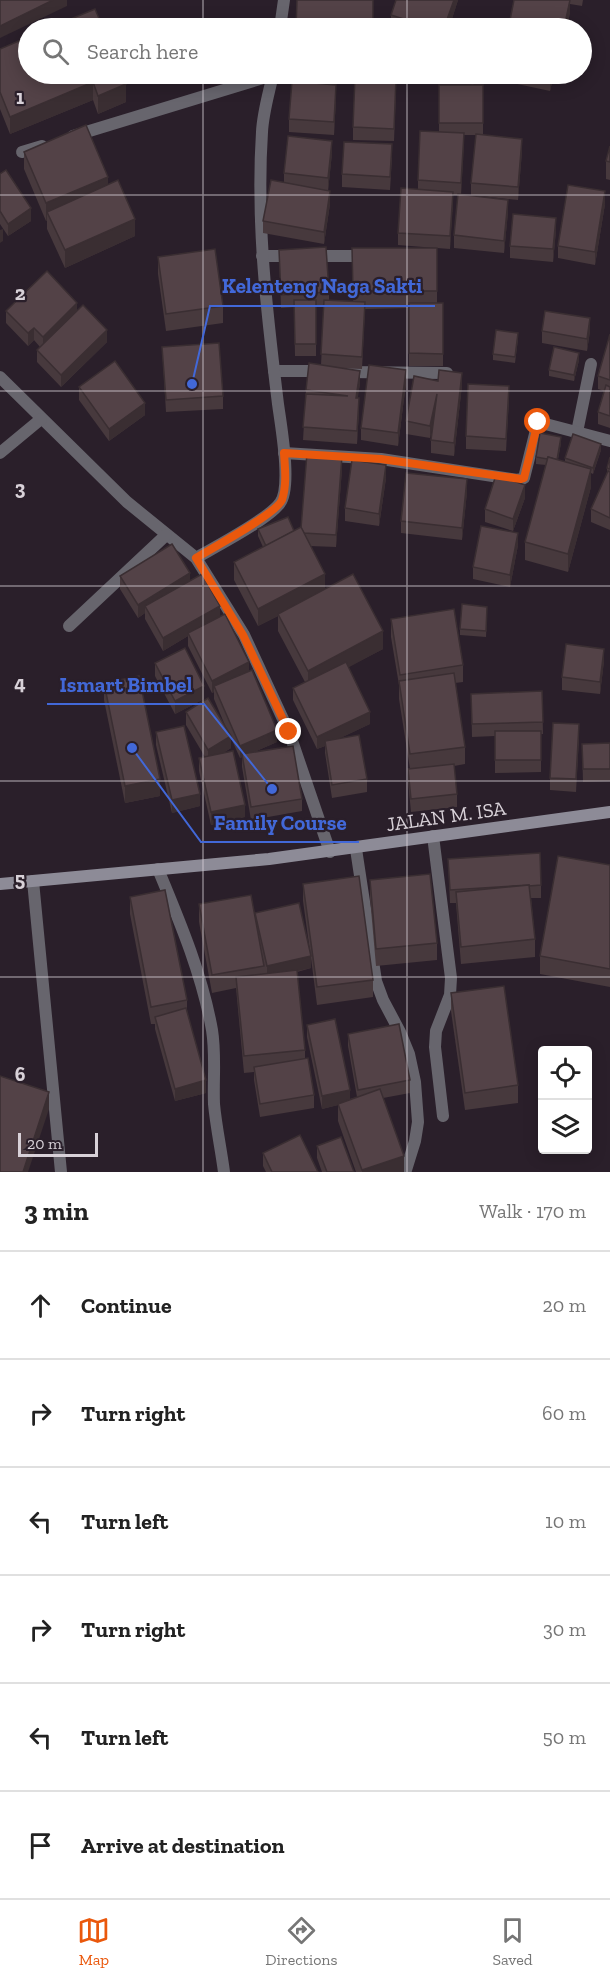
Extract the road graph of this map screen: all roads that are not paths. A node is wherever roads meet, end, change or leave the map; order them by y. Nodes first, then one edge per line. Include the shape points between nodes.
1 (284, 0) edge
2 (281, 18) edge
3 (241, 84) edge
4 (271, 84) edge
5 (22, 152) edge
6 (262, 256) junction
7 (379, 256) edge
8 (591, 364) dead end
9 (274, 371) junction
10 (447, 373) edge
11 (0, 377) edge
12 (41, 419) junction
13 (577, 432) junction
14 (610, 441) edge
15 (0, 453) edge
16 (284, 453) junction
17 (166, 535) junction
18 (196, 558) junction
19 (69, 626) dead end
20 (610, 812) edge
21 (433, 836) junction
22 (356, 849) junction
23 (330, 852) junction
24 (158, 869) junction
25 (33, 881) junction
26 (0, 884) edge
27 (443, 1116) dead end
28 (406, 1170) edge
29 (61, 1172) edge
30 (224, 1172) edge

1 - 2 street
3 - 5 street
4 - 6 street via 262,129
6 - 7 street
6 - 9 street
8 - 13 street
9 - 10 street
9 - 16 street
11 - 12 street
12 - 15 street
12 - 17 street
13 - 14 street
13 - 16 street via 538,422 524,478 518,480 381,459
16 - 18 street via 281,502
17 - 18 street
17 - 19 street
18 - 23 street via 243,635 289,732
20 - 21 main road, JALAN M. ISA
21 - 22 main road, JALAN M. ISA
21 - 27 street via 451,978 435,1047
22 - 23 main road, JALAN M. ISA
22 - 28 street via 376,981 409,1054 415,1082 418,1122
23 - 24 main road, JALAN M. ISA
24 - 25 main road, JALAN M. ISA
24 - 30 street via 189,946 211,1029
25 - 26 main road, JALAN M. ISA
25 - 29 street

